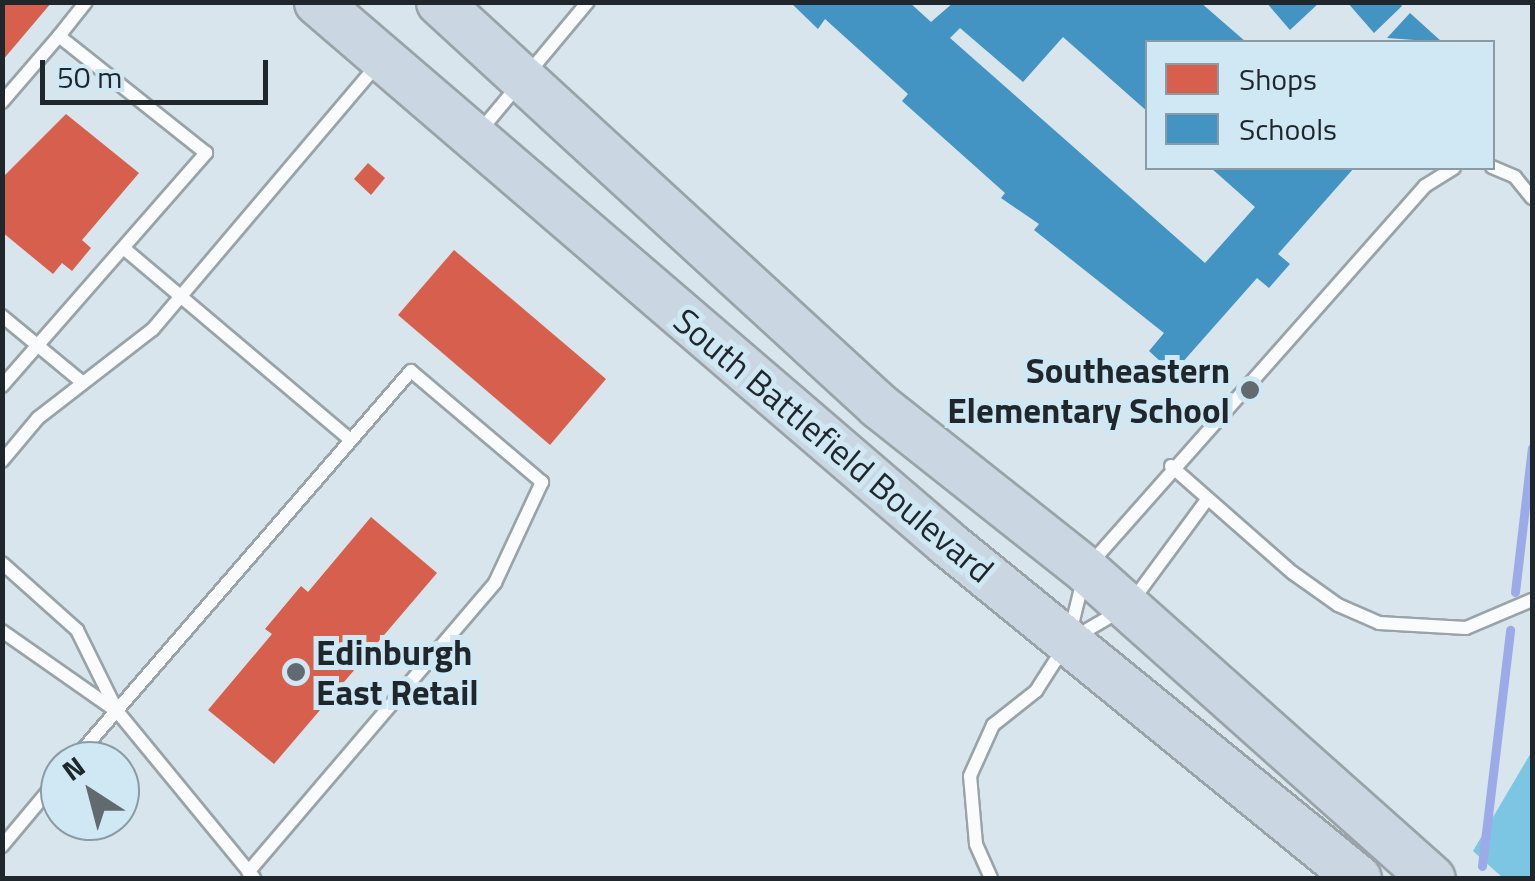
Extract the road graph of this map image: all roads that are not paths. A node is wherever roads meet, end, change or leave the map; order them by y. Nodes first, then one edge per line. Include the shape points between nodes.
1 (86, 2) edge
2 (317, 2) edge
3 (439, 2) edge
4 (588, 2) edge
5 (58, 36) junction
6 (382, 60) junction
7 (526, 78) junction
8 (2, 102) edge
9 (472, 140) junction
10 (1495, 168) edge
11 (1451, 170) edge
12 (1532, 198) edge
13 (126, 251) junction
14 (184, 295) junction
15 (2, 316) edge
16 (39, 346) junction
17 (83, 383) junction
18 (2, 386) edge
19 (351, 440) junction
20 (2, 461) edge
21 (1170, 466) junction
22 (1206, 501) junction
23 (2, 563) edge
24 (1086, 570) junction
25 (1532, 600) edge
26 (1128, 606) junction
27 (2, 631) edge
28 (1068, 641) junction
29 (117, 711) junction
30 (91, 741) edge
31 (40, 801) edge
32 (2, 846) edge
33 (251, 875) edge
34 (990, 878) edge
35 (1358, 878) edge
36 (1432, 878) edge

1 - 5 lane
2 - 6 highway, South Battlefield Boulevard
3 - 7 highway, South Battlefield Boulevard
4 - 7 lane
5 - 8 lane
5 - 13 lane via 206,153
6 - 9 highway, South Battlefield Boulevard
6 - 14 lane
7 - 9 lane
7 - 24 highway, South Battlefield Boulevard via 878,405
9 - 28 highway, South Battlefield Boulevard
10 - 12 lane via 1516,177
11 - 21 lane via 1424,186
13 - 14 lane
13 - 16 lane
14 - 17 lane via 153,329
14 - 19 lane
15 - 16 lane
16 - 17 lane
16 - 18 lane
17 - 20 lane via 38,418
19 - 29 lane
19 - 33 lane via 410,371 542,482 494,583
21 - 22 lane
21 - 24 lane
22 - 25 lane via 1338,606 1379,623 1466,628
22 - 26 lane
23 - 29 lane via 76,630
24 - 26 highway, South Battlefield Boulevard
24 - 28 lane
26 - 28 lane
26 - 36 highway, South Battlefield Boulevard
27 - 29 lane
28 - 34 lane via 1036,691 993,725 970,776 976,844
28 - 35 highway, South Battlefield Boulevard
29 - 30 lane
29 - 33 lane
31 - 32 lane

